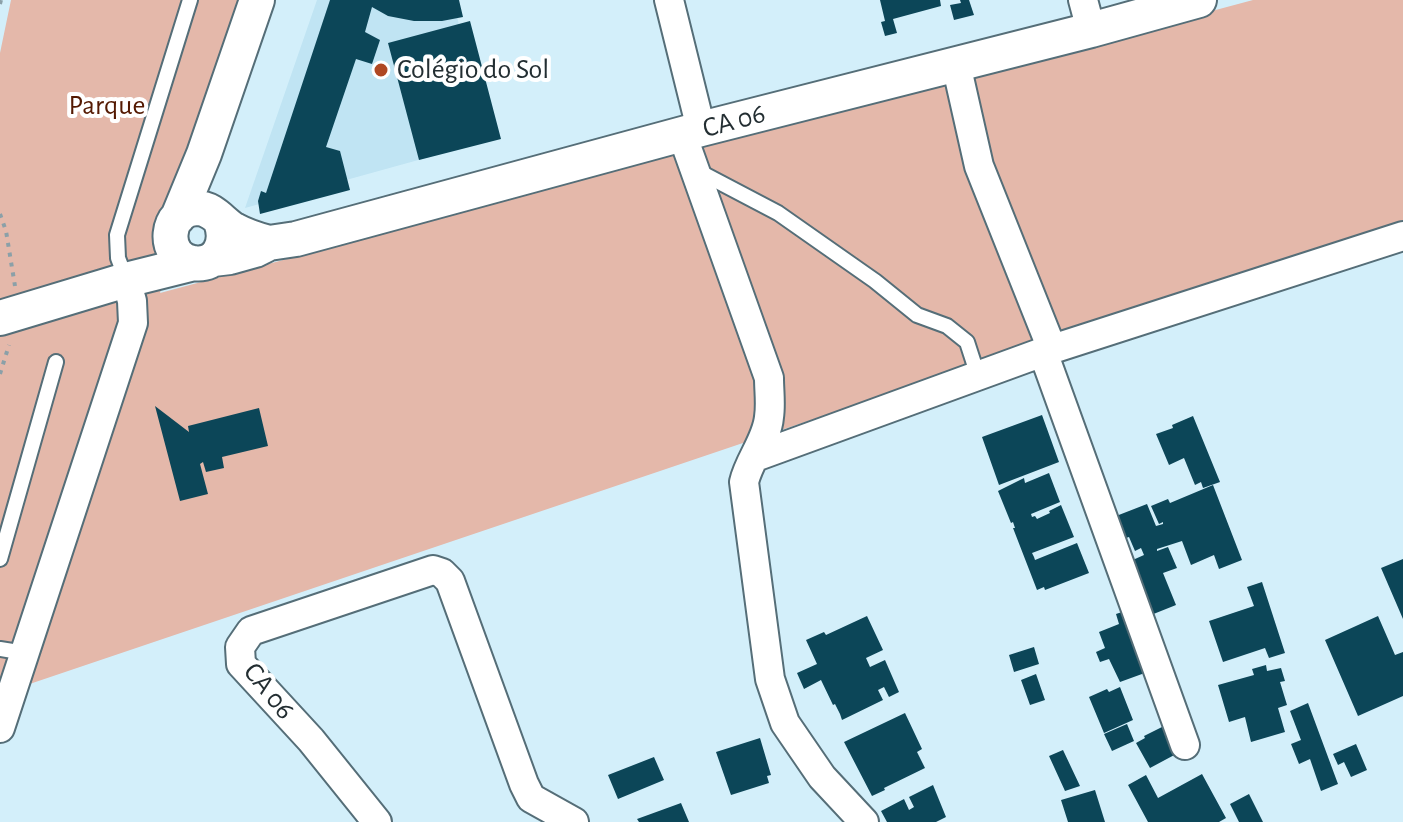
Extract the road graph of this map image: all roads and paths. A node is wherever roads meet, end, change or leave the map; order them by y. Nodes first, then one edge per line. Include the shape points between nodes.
1 (190, 0) edge
2 (257, 0) edge
3 (669, 0) edge
4 (1199, 0) edge
5 (1087, 15) edge
6 (956, 64) junction
7 (692, 132) junction
8 (204, 154) junction
9 (694, 169) junction
10 (178, 217) junction
11 (218, 218) junction
12 (1403, 236) edge
13 (269, 243) junction
14 (204, 261) junction
15 (126, 280) junction
16 (0, 318) edge
17 (1047, 351) junction
18 (56, 362) dead end
19 (978, 376) junction
20 (755, 457) junction
21 (0, 559) edge
22 (12, 651) edge
23 (0, 728) edge
24 (1185, 745) dead end
25 (377, 822) edge
26 (574, 822) edge
27 (864, 822) edge

1 - 15 lane via 117,235
2 - 8 street
3 - 7 street
4 - 5 street, CA 06
5 - 6 street, CA 06
6 - 7 street, CA 06
6 - 17 street via 979,166
7 - 9 street
7 - 13 street, CA 06
8 - 10 street
8 - 11 street
9 - 19 lane via 778,213 917,315 947,326 967,342
9 - 20 street via 769,378 769,419
10 - 11 street via 196,208
10 - 14 street via 170,235 176,254
11 - 13 street via 243,235
11 - 14 street via 224,242
12 - 17 street
13 - 14 street, CA 06
14 - 15 street, CA 06
15 - 16 street, CA 06
15 - 22 street via 133,323
17 - 19 street
17 - 24 street
18 - 21 lane
19 - 20 street
20 - 27 street via 744,482 770,679 785,723 822,777
22 - 23 street
25 - 26 street, CA 06 via 241,664 240,647 251,631 433,570 450,581 531,798

